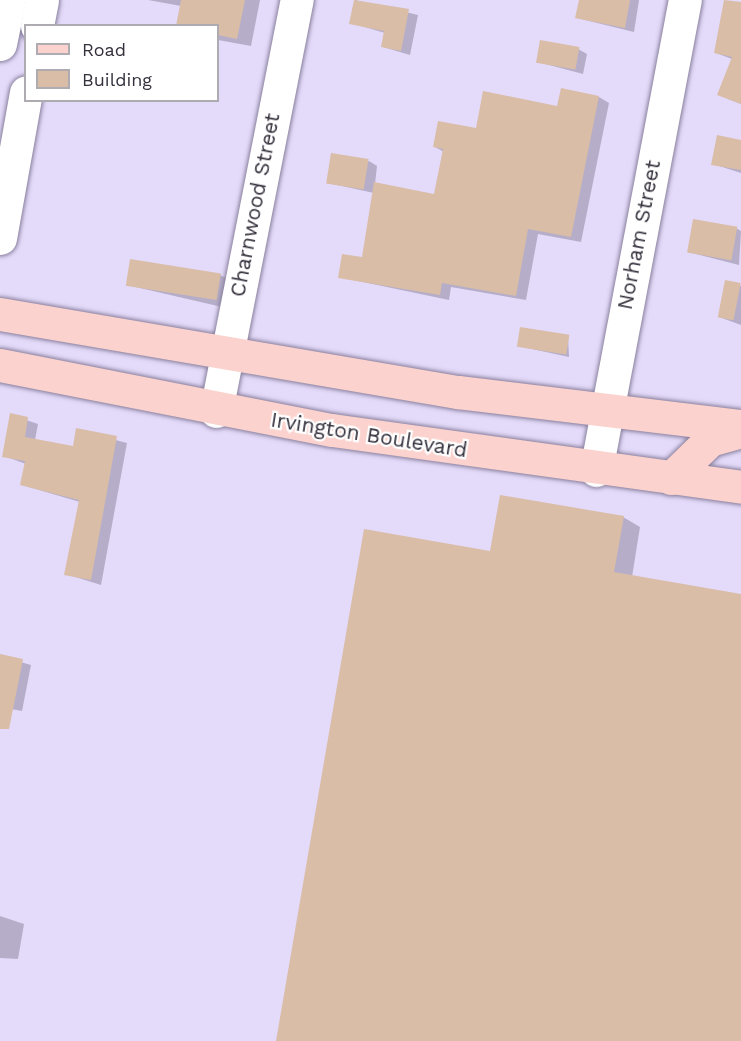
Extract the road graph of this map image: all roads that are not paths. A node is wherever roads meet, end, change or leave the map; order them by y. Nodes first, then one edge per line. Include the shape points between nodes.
1 (9, 0) edge
2 (42, 0) edge
3 (297, 0) edge
4 (685, 0) edge
5 (37, 24) edge
6 (0, 44) edge
7 (24, 102) edge
8 (0, 238) edge
9 (0, 314) edge
10 (226, 352) junction
11 (0, 365) edge
12 (216, 411) junction
13 (605, 412) junction
14 (741, 426) edge
15 (741, 431) edge
16 (596, 470) junction
17 (671, 478) junction
18 (741, 487) edge

1 - 6 street
2 - 5 street
3 - 10 street, Charnwood Street
4 - 13 street, Norham Street
7 - 8 street
9 - 10 main road
10 - 12 street, Charnwood Street
10 - 13 main road
11 - 12 main road, Irvington Boulevard
12 - 16 main road, Irvington Boulevard
13 - 14 main road
13 - 16 street, Norham Street
15 - 17 main road via 710,440
16 - 17 main road, Irvington Boulevard
17 - 18 main road, Irvington Boulevard

